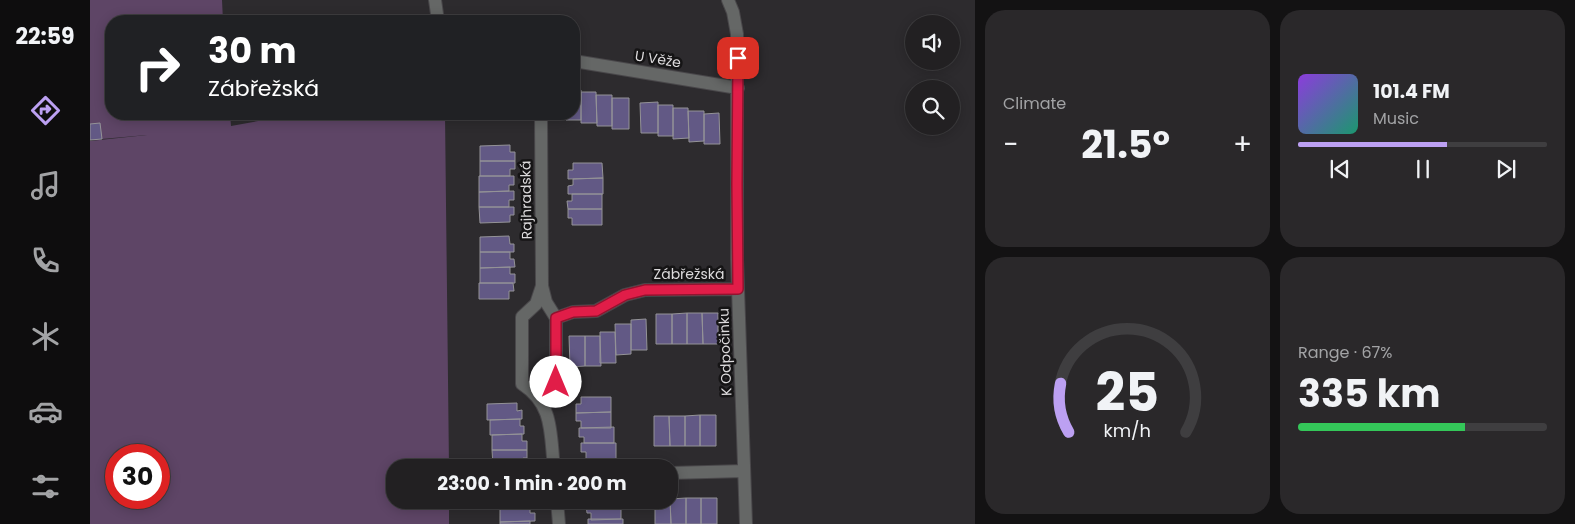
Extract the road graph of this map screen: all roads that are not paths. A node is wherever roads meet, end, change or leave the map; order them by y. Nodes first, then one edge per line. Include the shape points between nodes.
1 (435, 0) edge
2 (728, 0) edge
3 (437, 15) edge
4 (580, 62) edge
5 (738, 88) junction
6 (541, 120) edge
7 (542, 286) junction
8 (738, 289) junction
9 (556, 318) junction
10 (544, 404) junction
11 (553, 459) edge
12 (744, 471) junction
13 (678, 473) edge
14 (558, 509) edge
15 (559, 524) edge
16 (746, 524) edge

1 - 3 street
2 - 5 street, K Odpočinku via 737,34
4 - 5 street, U Věže
5 - 8 street, K Odpočinku
6 - 7 street, Rajhradská
7 - 9 street, Rajhradská via 546,302
7 - 10 street, Rajhradská via 536,304 522,317 522,384
8 - 9 street, Zábřežská via 645,290 625,295 596,311 573,312
8 - 12 street, K Odpočinku
9 - 10 street, Rajhradská via 556,382
10 - 11 street
12 - 13 street
12 - 16 street, K Odpočinku
14 - 15 street

